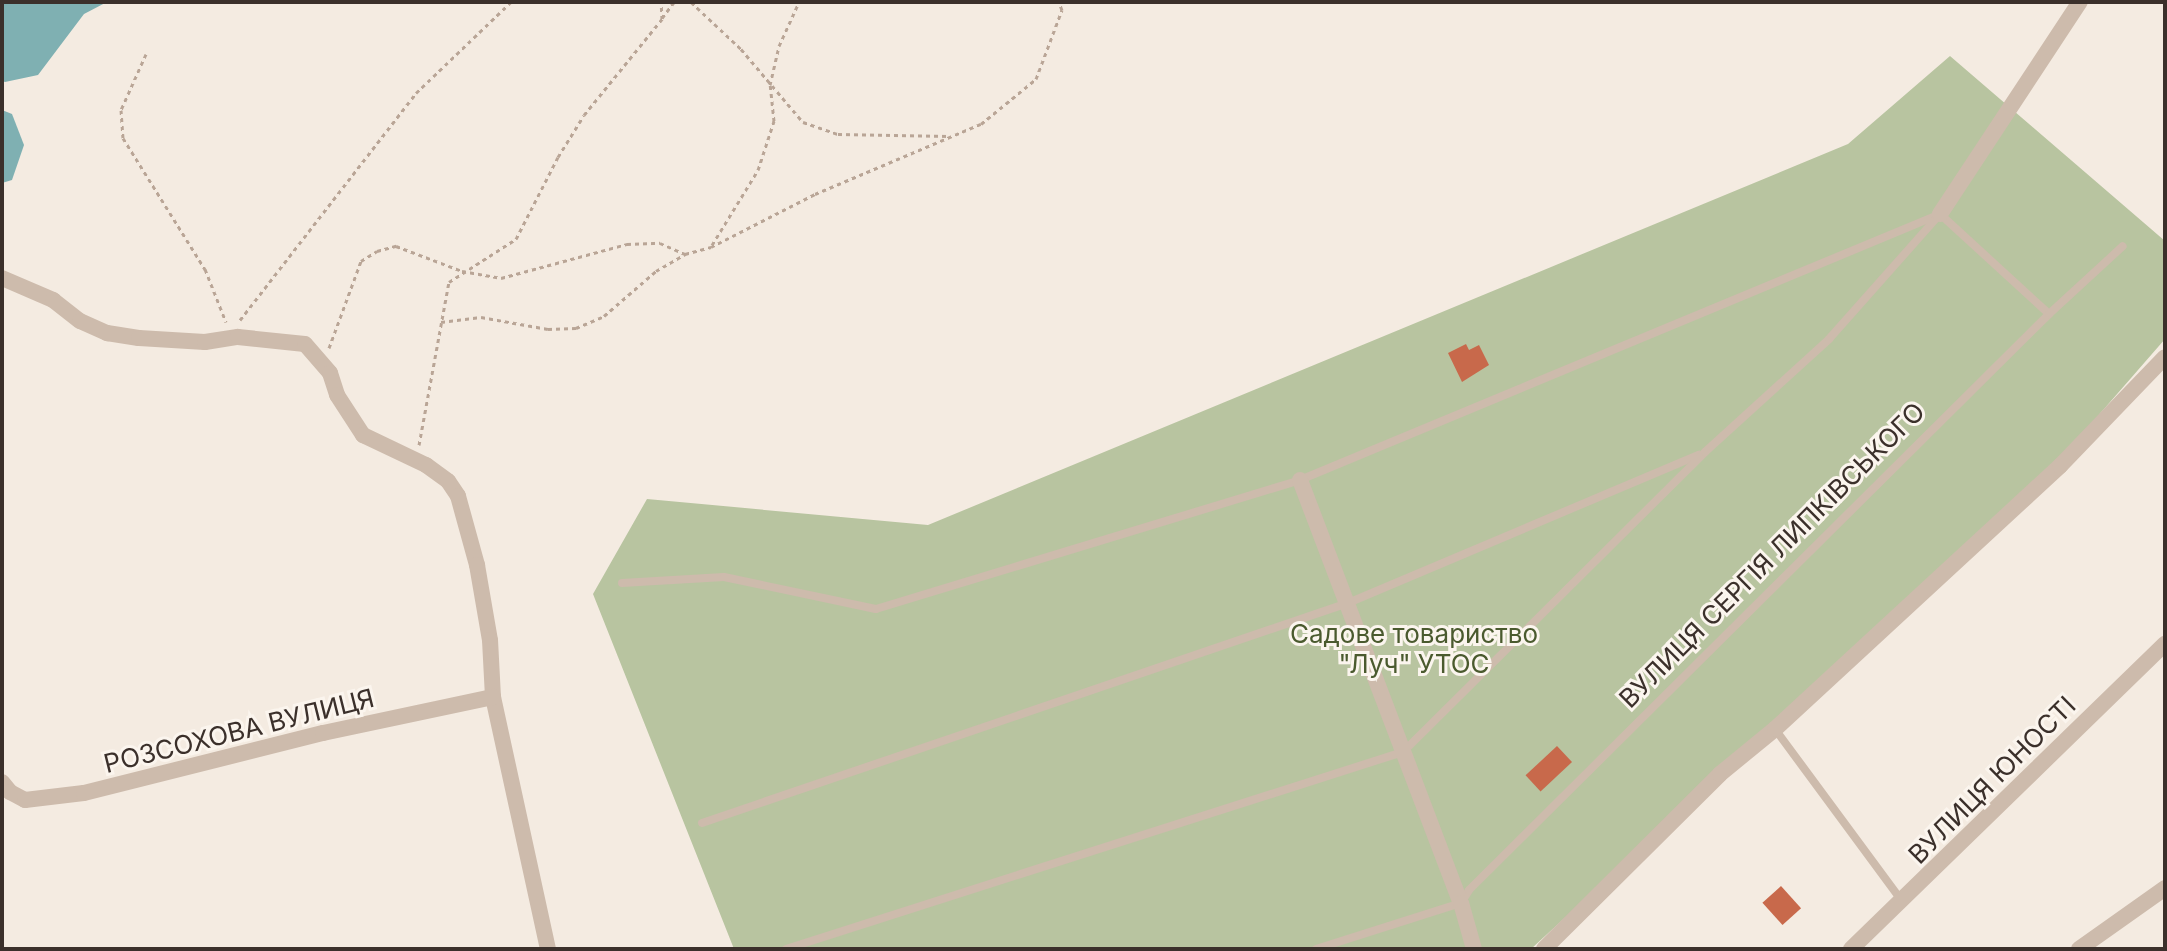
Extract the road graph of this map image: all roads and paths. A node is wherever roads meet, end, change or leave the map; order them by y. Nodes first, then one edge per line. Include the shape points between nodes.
1 (511, 2) edge
2 (661, 2) edge
3 (674, 2) edge
4 (691, 2) edge
5 (799, 2) edge
6 (1059, 2) edge
7 (2080, 2) edge
8 (662, 19) junction
9 (146, 54) dead end
10 (770, 85) junction
11 (952, 136) junction
12 (1940, 214) junction
13 (2123, 246) dead end
14 (711, 247) junction
15 (685, 254) junction
16 (462, 271) junction
17 (2, 278) edge
18 (2049, 314) junction
19 (441, 322) junction
20 (238, 337) junction
21 (2165, 357) edge
22 (330, 373) junction
23 (1705, 452) junction
24 (426, 465) junction
25 (1300, 480) junction
26 (622, 583) dead end
27 (1348, 603) junction
28 (2165, 644) edge
29 (493, 697) junction
30 (1775, 729) junction
31 (1403, 752) junction
32 (2, 782) edge
33 (702, 823) dead end
34 (2165, 888) edge
35 (1903, 902) junction
36 (1461, 903) junction
37 (548, 949) edge
38 (786, 949) edge
39 (1316, 949) edge
40 (1474, 949) edge
41 (1544, 949) edge
42 (1851, 949) edge
43 (2079, 949) edge

1 - 20 path via 416,93 240,317
2 - 8 path
3 - 8 path
4 - 10 path
5 - 10 path via 779,46
6 - 11 path via 1062,10 1036,79 981,124
7 - 12 street
8 - 16 path via 584,115 516,239
9 - 20 path via 121,110 123,138 205,269 226,323
10 - 11 path via 803,122 838,134
10 - 14 path via 774,121 758,170
11 - 14 path via 815,194
12 - 18 lane
12 - 23 lane via 1829,339
12 - 25 lane
13 - 18 lane, ВУЛИЦЯ СЕРГІЯ ЛИПКІВСЬКОГО
14 - 15 path
15 - 16 path via 660,243 627,244 501,278
15 - 19 path via 656,271 604,316 576,328 548,329 481,317
16 - 19 path via 449,282
16 - 22 path via 396,246 361,261 329,343
17 - 20 street via 53,300 107,333 205,342
18 - 36 lane, ВУЛИЦЯ СЕРГІЯ ЛИПКІВСЬКОГО
19 - 24 path via 418,444
20 - 22 street via 305,344
21 - 30 street via 2060,466
22 - 24 street via 337,395 363,435
23 - 27 lane
23 - 31 lane
24 - 29 street via 458,496 477,565
25 - 26 lane via 876,609 724,577
25 - 27 street
27 - 31 street
27 - 33 lane
28 - 35 street, ВУЛИЦЯ ЮНОСТІ
29 - 32 street, РОЗСОХОВА ВУЛИЦЯ via 84,793 25,800
29 - 37 street
30 - 35 lane
30 - 41 street via 1720,774
31 - 36 street
31 - 38 lane
34 - 43 street
35 - 42 street, ВУЛИЦЯ ЮНОСТІ
36 - 39 lane
36 - 40 street

